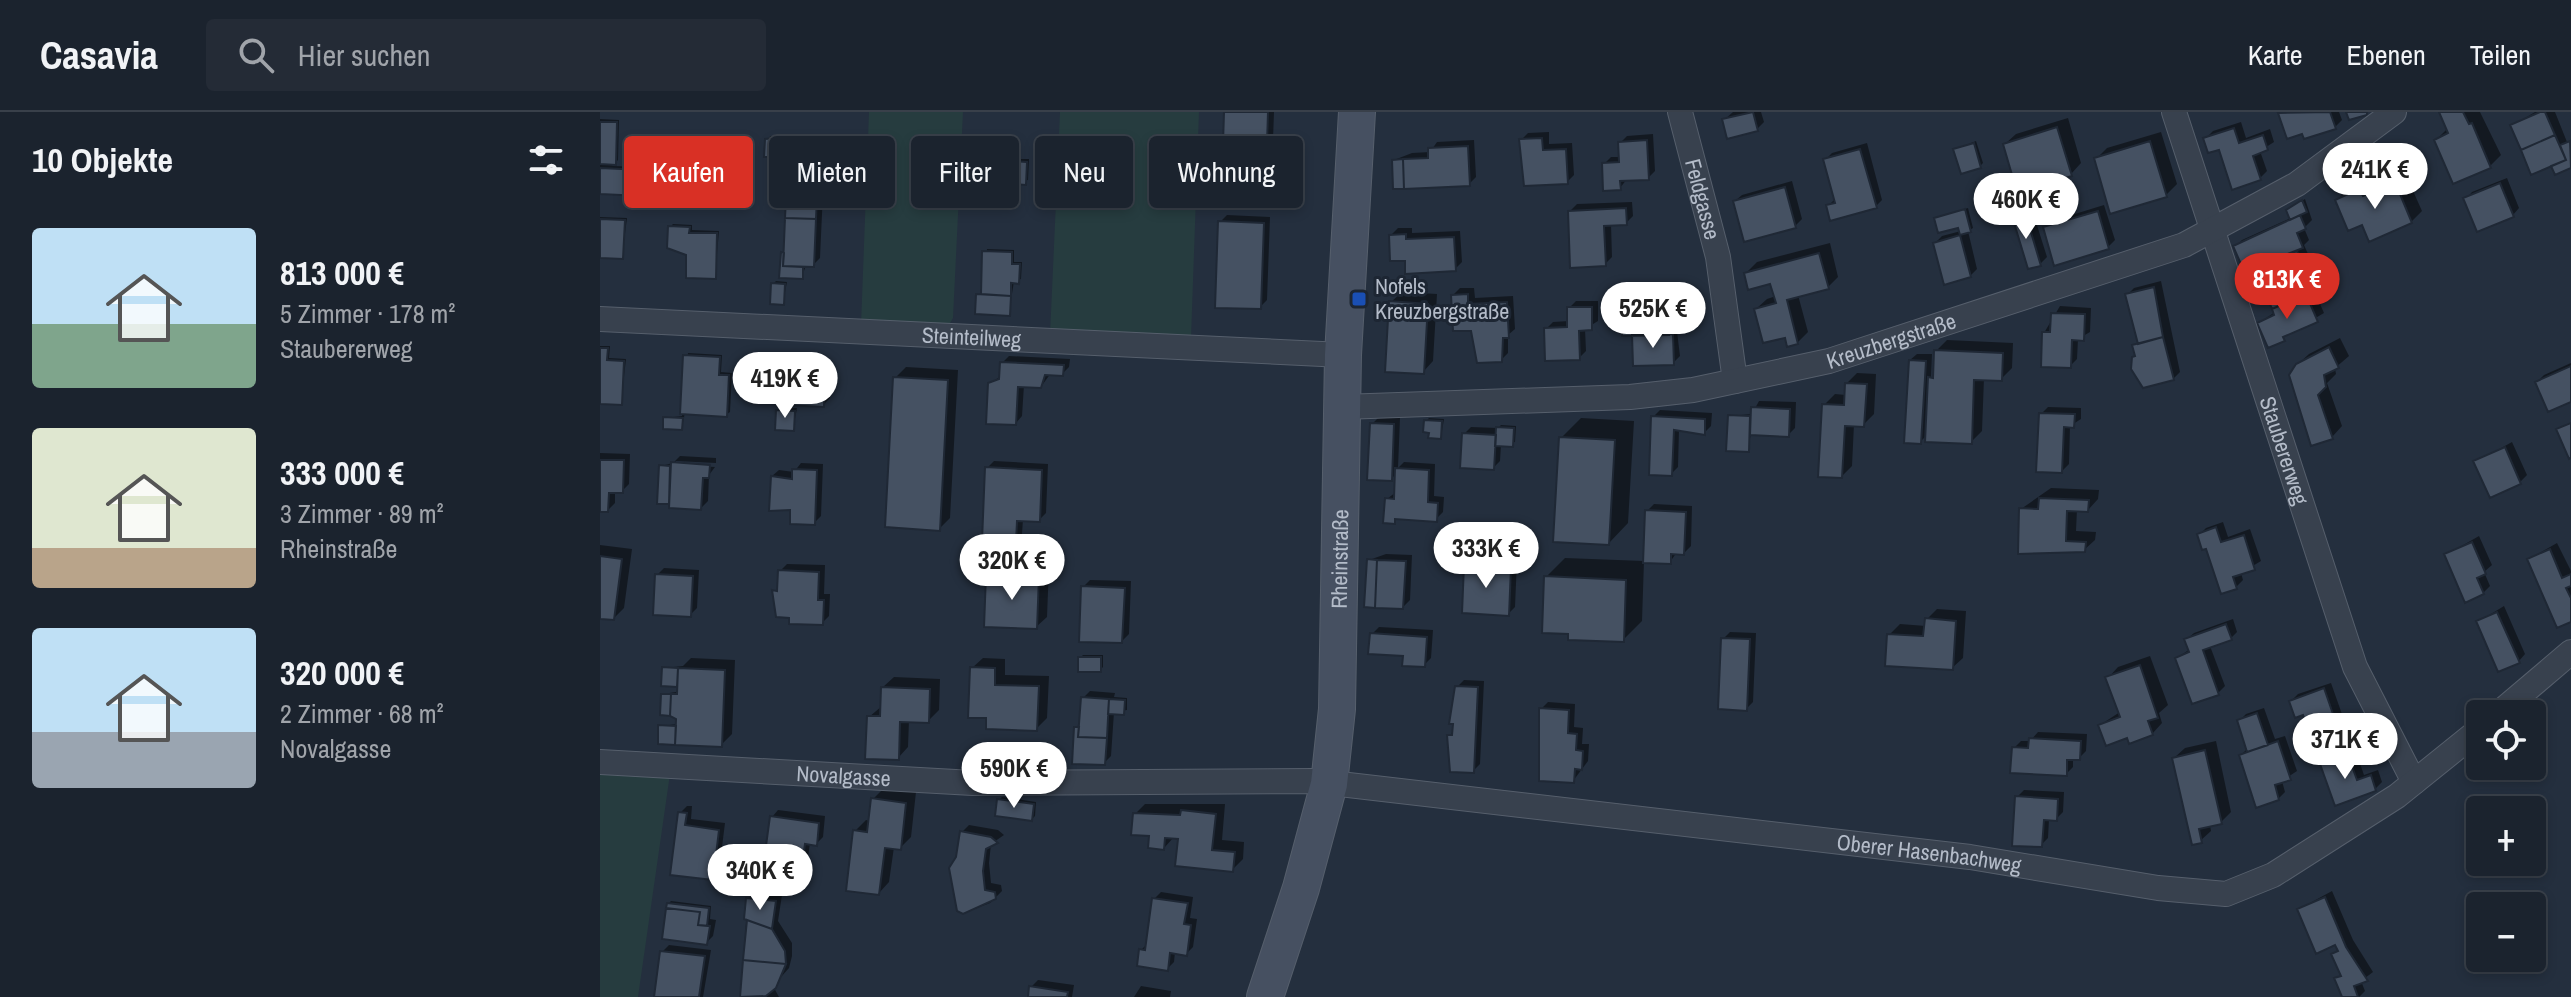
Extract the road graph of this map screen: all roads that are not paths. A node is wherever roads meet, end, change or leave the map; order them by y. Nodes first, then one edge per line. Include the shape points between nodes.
1 (1357, 112) edge
2 (1680, 112) edge
3 (2174, 112) edge
4 (2394, 112) edge
5 (2211, 233) junction
6 (600, 319) edge
7 (1343, 355) junction
8 (1735, 381) junction
9 (1342, 407) junction
10 (2571, 652) edge
11 (2514, 700) edge
12 (2466, 740) edge
13 (600, 762) edge
14 (2414, 782) junction
15 (1329, 784) junction
16 (1265, 997) edge

1 - 7 main road, Rheinstraße
2 - 8 street, Feldgasse via 1718,257
3 - 5 street, Staubererweg
4 - 5 street, Kreuzbergstraße via 2297,184
5 - 8 street, Kreuzbergstraße via 1842,357
5 - 14 street, Staubererweg via 2355,667
6 - 7 street, Steinteilweg
7 - 9 main road, Rheinstraße
8 - 9 street, Kreuzbergstraße via 1586,400
9 - 15 main road, Rheinstraße via 1337,709
10 - 11 street
12 - 14 street, Oberer Hasenbachweg
13 - 15 street, Novalgasse via 911,781 1046,785 1275,779
14 - 15 street, Oberer Hasenbachweg via 2273,875 2226,894 1970,857
15 - 16 main road, Rheinstraße

